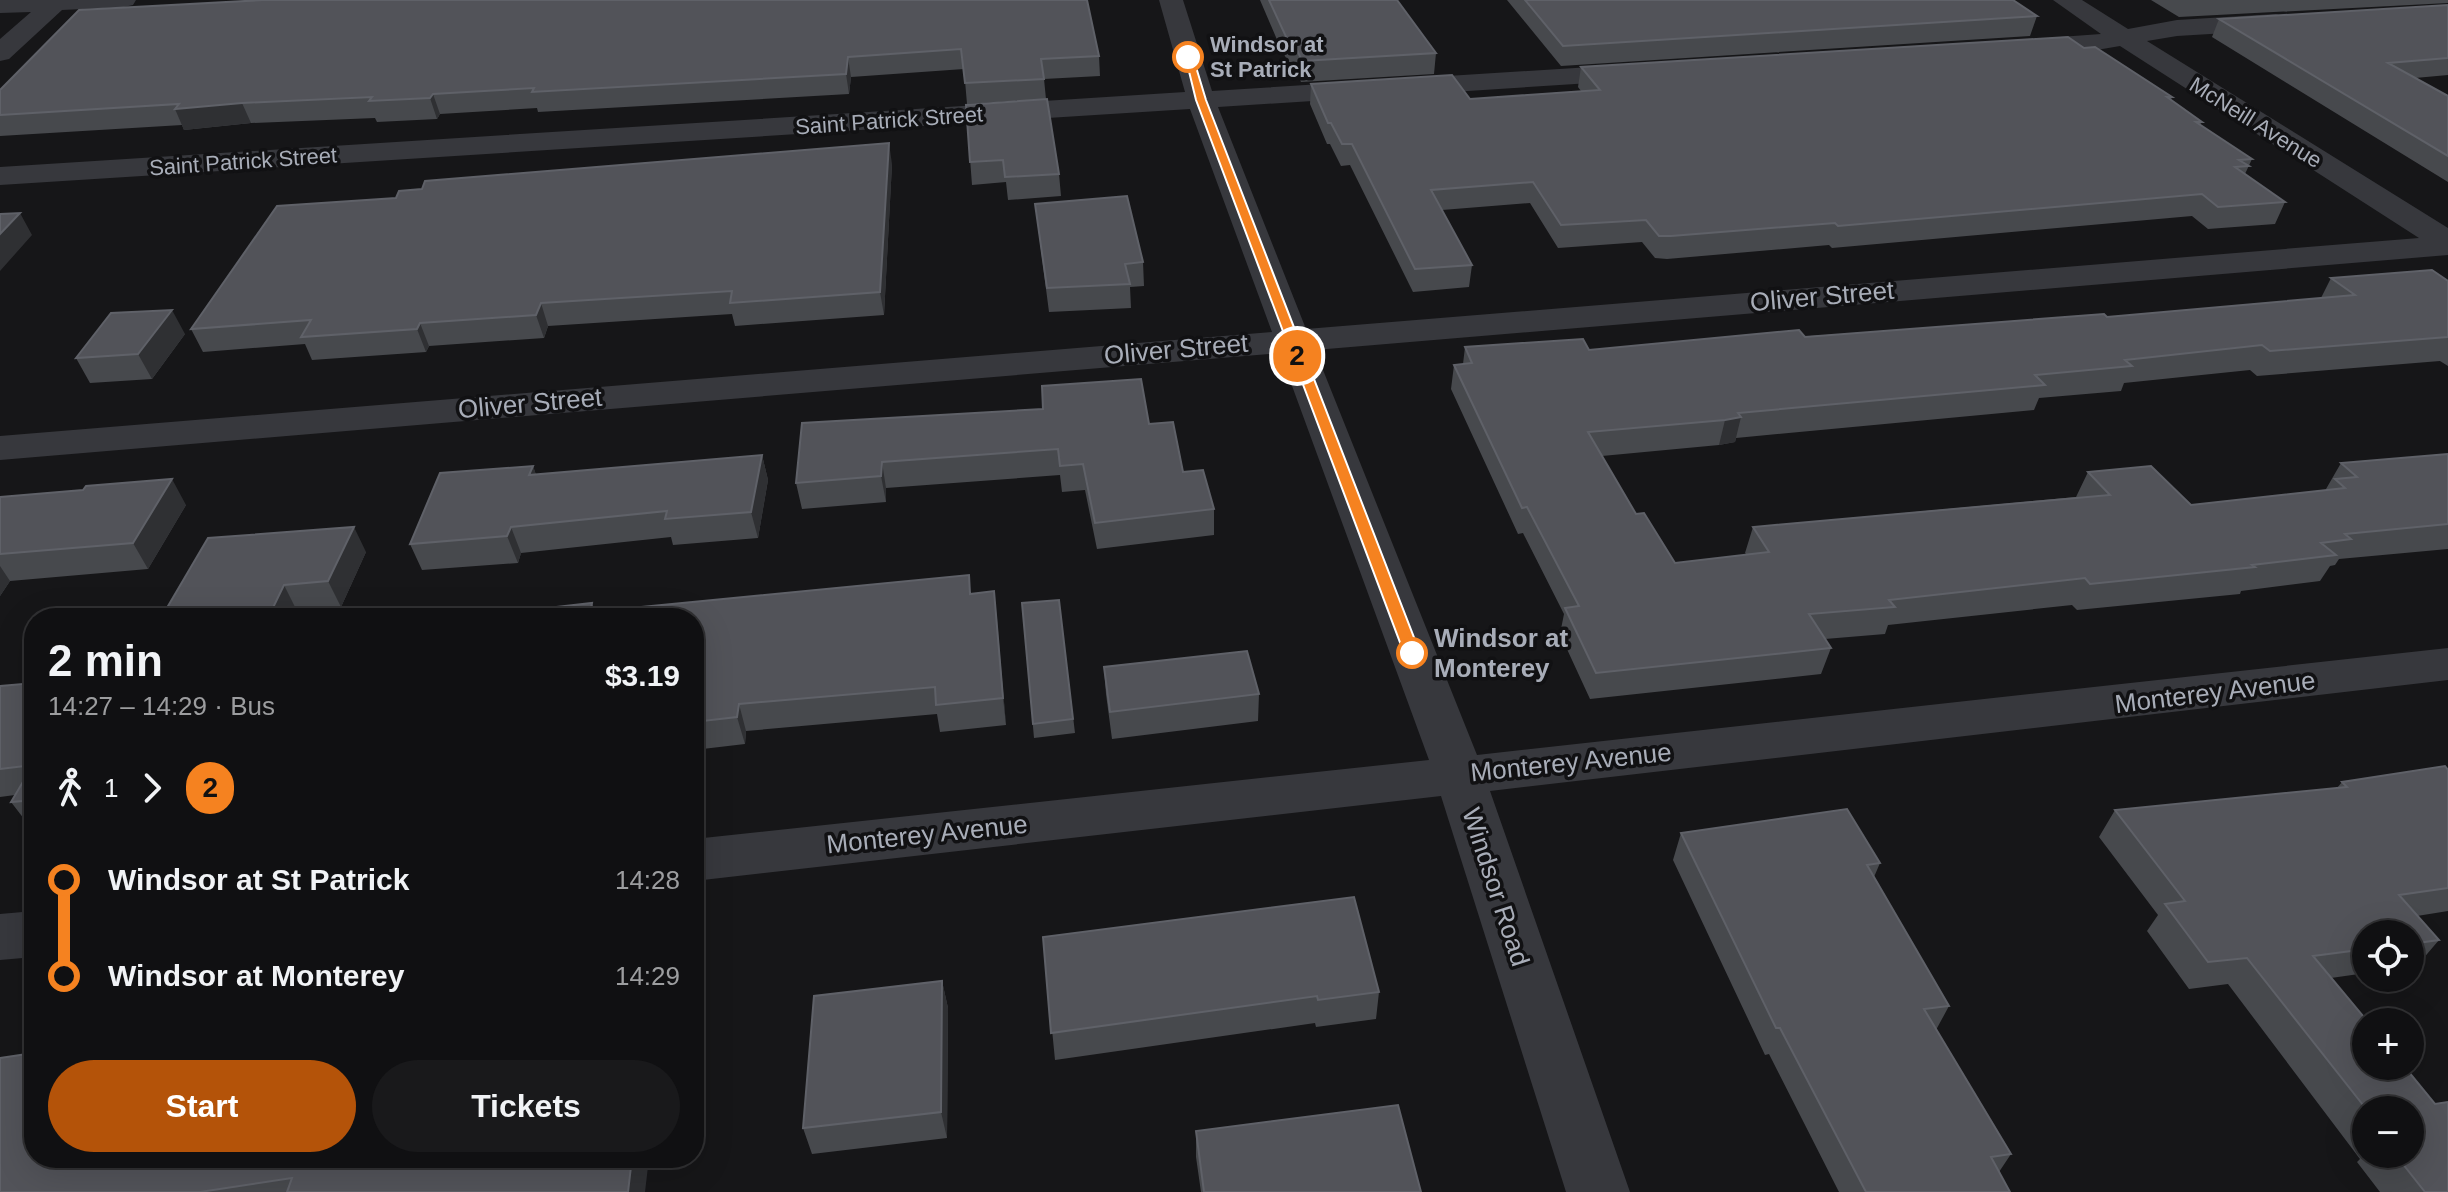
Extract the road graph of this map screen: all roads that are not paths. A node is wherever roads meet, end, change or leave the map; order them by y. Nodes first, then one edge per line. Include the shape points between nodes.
1 (124, 0) edge
2 (1171, 0) edge
3 (2065, 0) edge
4 (56, 2) edge
5 (0, 6) edge
6 (2304, 20) edge
7 (2123, 38) junction
8 (1991, 50) edge
9 (0, 53) edge
10 (1659, 71) edge
11 (1201, 100) junction
12 (0, 176) edge
13 (2448, 244) edge
14 (1291, 339) junction
15 (0, 448) edge
16 (2448, 664) edge
17 (1459, 774) junction
18 (704, 859) edge
19 (24, 935) edge
20 (0, 937) edge
21 (1598, 1192) edge

1 - 4 street
2 - 11 street, Windsor Road
3 - 7 street, McNeill Avenue
4 - 5 street
4 - 9 street
6 - 7 street via 2177,28
7 - 8 street
7 - 13 street, McNeill Avenue
10 - 11 street, Saint Patrick Street
11 - 12 street, Saint Patrick Street
11 - 14 street, Windsor Road
13 - 14 street, Oliver Street
14 - 15 street, Oliver Street
14 - 17 street, Windsor Road
16 - 17 street, Monterey Avenue
17 - 18 street, Monterey Avenue
17 - 21 street, Windsor Road
19 - 20 street

